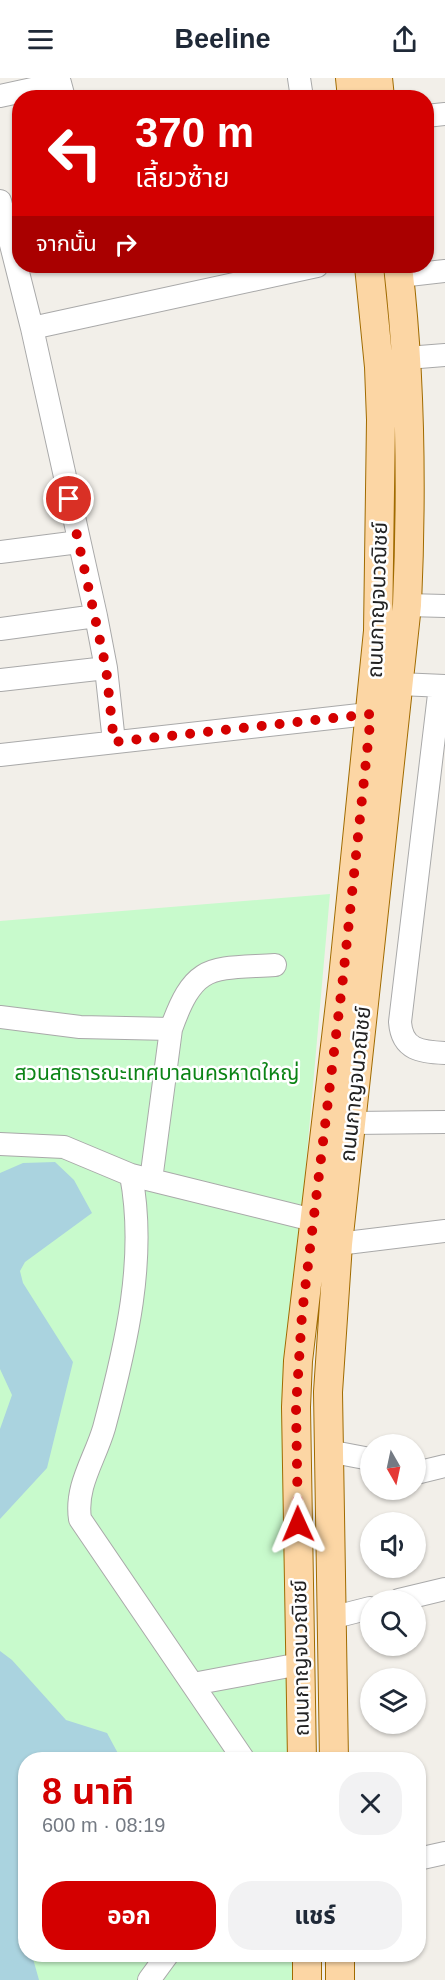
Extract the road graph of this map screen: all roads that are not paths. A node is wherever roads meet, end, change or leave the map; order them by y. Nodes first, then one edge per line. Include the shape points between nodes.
1 (28, 90) edge
2 (62, 90) edge
3 (0, 201) edge
4 (12, 249) edge
5 (18, 273) edge
6 (285, 273) edge
7 (370, 273) edge
8 (399, 273) edge
9 (32, 328) junction
10 (445, 355) edge
11 (407, 358) junction
12 (79, 542) junction
13 (0, 552) edge
14 (407, 605) junction
15 (445, 606) edge
16 (96, 616) junction
17 (0, 629) edge
18 (106, 668) junction
19 (0, 680) edge
20 (443, 686) edge
21 (389, 703) junction
22 (114, 742) junction
23 (0, 755) edge
24 (274, 965) dead end
25 (0, 1017) edge
26 (171, 1029) junction
27 (445, 1053) edge
28 (445, 1122) edge
29 (351, 1123) junction
30 (0, 1144) edge
31 (141, 1178) junction
32 (313, 1220) junction
33 (445, 1231) edge
34 (338, 1244) junction
35 (328, 1451) junction
36 (360, 1457) edge
37 (445, 1466) edge
38 (426, 1471) edge
39 (445, 1589) edge
40 (426, 1594) edge
41 (360, 1611) edge
42 (331, 1618) junction
43 (300, 1664) junction
44 (194, 1684) junction
45 (239, 1752) edge
46 (302, 1752) edge
47 (334, 1752) edge
48 (445, 1853) edge
49 (426, 1858) edge
50 (162, 1962) edge
51 (307, 1962) edge
52 (340, 1962) edge
53 (149, 1980) edge
54 (307, 1980) edge
55 (340, 1980) edge

1 - 2 street via 60,83
3 - 4 street
5 - 9 street
6 - 9 street
7 - 21 main road, ถนนกาญจนวณิชย์ via 379,367 381,548
8 - 11 main road, ถนนกาญจนวณิชย์
9 - 12 street
10 - 11 street
11 - 14 main road, ถนนกาญจนวณิชย์
12 - 13 street
12 - 16 street
14 - 15 street
14 - 21 main road, ถนนกาญจนวณิชย์
16 - 17 street
16 - 18 street
18 - 19 street
18 - 22 street
20 - 21 street
20 - 27 street via 400,1022 404,1040 410,1046 418,1051
21 - 22 street
21 - 29 main road, ถนนกาญจนวณิชย์
21 - 32 main road, ถนนกาญจนวณิชย์ via 343,978
22 - 23 street
24 - 26 street via 222,968 203,974 184,995
25 - 26 street via 80,1027
26 - 31 street
28 - 29 street
29 - 34 main road, ถนนกาญจนวณิชย์
30 - 31 street via 63,1147
31 - 32 street
31 - 44 street via 138,1249 116,1382 78,1508 84,1529
32 - 43 main road, ถนนกาญจนวณิชย์ via 296,1407
33 - 34 street
34 - 35 main road, ถนนกาญจนวณิชย์ via 328,1382
35 - 36 street
35 - 42 main road, ถนนกาญจนวณิชย์
37 - 38 street
39 - 40 street
41 - 42 street
42 - 47 main road, ถนนกาญจนวณิชย์
43 - 44 street
43 - 46 main road, ถนนกาญจนวณิชย์
44 - 45 street
48 - 49 street
50 - 53 street
51 - 54 main road
52 - 55 main road

